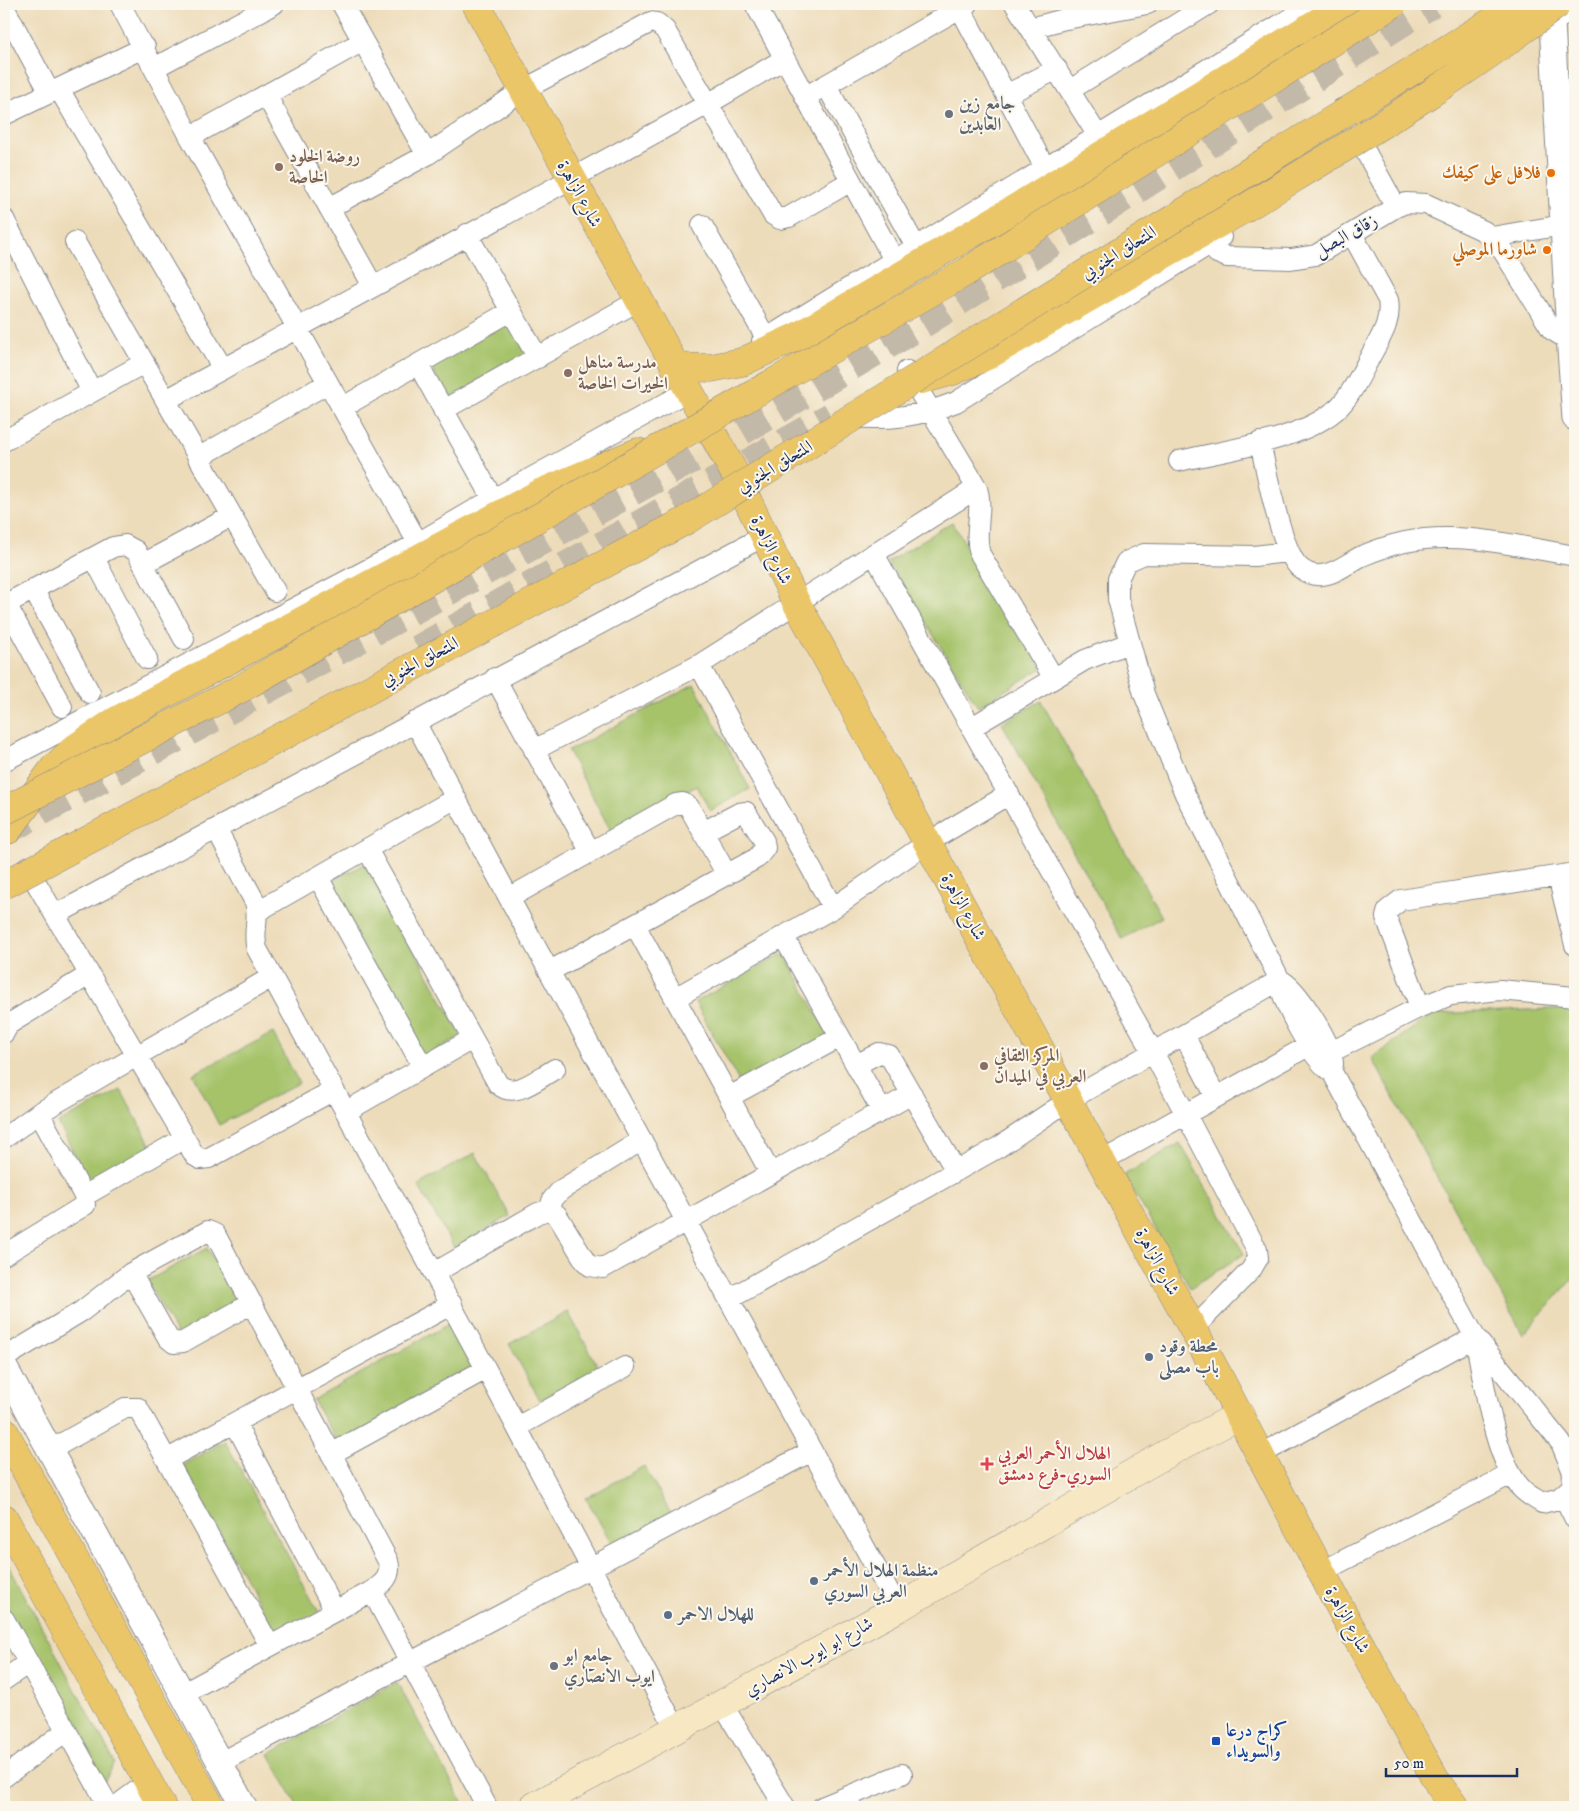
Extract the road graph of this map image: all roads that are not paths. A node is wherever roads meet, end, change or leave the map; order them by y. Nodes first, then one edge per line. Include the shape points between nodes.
1 (274, 4) edge
2 (342, 4) edge
3 (476, 4) edge
4 (755, 4) edge
5 (1015, 4) edge
6 (1147, 4) edge
7 (1314, 4) edge
8 (1347, 4) edge
9 (1393, 4) edge
10 (1520, 4) edge
11 (964, 6) edge
12 (1199, 6) edge
13 (4, 7) edge
14 (128, 7) edge
15 (1575, 7) edge
16 (1554, 10) edge
17 (1031, 28) junction
18 (363, 41) junction
19 (145, 47) junction
20 (784, 59) junction
21 (154, 68) junction
22 (1057, 70) junction
23 (826, 86) junction
24 (523, 90) junction
25 (1070, 90) junction
26 (55, 91) junction
27 (266, 95) junction
28 (1006, 95) junction
29 (805, 97) junction
30 (708, 104) junction
31 (1342, 109) dead end
32 (4, 114) edge
33 (1098, 136) junction
34 (190, 137) junction
35 (1362, 147) junction
36 (427, 155) junction
37 (1045, 168) junction
38 (571, 178) junction
39 (851, 181) junction
40 (1396, 207) junction
41 (329, 208) junction
42 (4, 219) edge
43 (702, 225) dead end
44 (1563, 225) junction
45 (467, 234) junction
46 (1352, 234) junction
47 (1492, 238) junction
48 (75, 242) dead end
49 (1209, 244) junction
50 (916, 247) junction
51 (894, 260) junction
52 (373, 286) junction
53 (638, 301) junction
54 (511, 311) junction
55 (298, 328) junction
56 (1572, 336) edge
57 (766, 338) junction
58 (538, 358) junction
59 (144, 363) junction
60 (418, 364) junction
61 (729, 365) junction
62 (675, 367) junction
63 (223, 369) junction
64 (910, 376) junction
65 (328, 383) junction
66 (876, 389) dead end
67 (688, 391) junction
68 (92, 392) junction
69 (166, 400) junction
70 (343, 407) junction
71 (443, 410) junction
72 (932, 411) junction
73 (830, 416) tunnel mouth
74 (1575, 418) edge
75 (670, 440) junction
76 (4, 441) edge
77 (1260, 442) junction
78 (198, 458) junction
79 (1179, 461) dead end
80 (977, 488) junction
81 (492, 499) junction
82 (232, 516) junction
83 (764, 536) junction
84 (418, 543) junction
85 (1287, 552) junction
86 (874, 554) junction
87 (1575, 556) edge
88 (94, 558) junction
89 (143, 564) junction
90 (33, 590) junction
91 (275, 591) dead end
92 (796, 602) junction
93 (5, 604) edge
94 (184, 639) dead end
95 (1129, 643) junction
96 (147, 659) dead end
97 (699, 665) junction
98 (1053, 677) junction
99 (495, 678) junction
100 (90, 692) dead end
101 (62, 707) dead end
102 (415, 722) junction
103 (972, 727) junction
104 (534, 750) junction
105 (4, 761) edge
106 (1009, 794) junction
107 (456, 798) junction
108 (6, 820) edge
109 (216, 828) junction
110 (703, 832) junction
111 (927, 843) junction
112 (367, 849) junction
113 (590, 851) junction
114 (26, 867) dead end
115 (1567, 874) edge
116 (727, 875) junction
117 (318, 877) junction
118 (4, 885) edge
119 (509, 898) junction
120 (833, 908) junction
121 (258, 911) junction
122 (55, 915) junction
123 (636, 925) junction
124 (783, 936) junction
125 (1575, 945) edge
126 (550, 971) junction
127 (89, 975) junction
128 (272, 977) junction
129 (1280, 980) junction
130 (1575, 997) edge
131 (675, 998) junction
132 (1420, 1007) junction
133 (4, 1034) edge
134 (1184, 1035) junction
135 (840, 1037) junction
136 (472, 1039) junction
137 (1310, 1045) junction
138 (4, 1047) edge
139 (1153, 1052) junction
140 (1331, 1052) junction
141 (136, 1057) junction
142 (856, 1065) junction
143 (423, 1067) junction
144 (555, 1069) dead end
145 (1332, 1072) junction
146 (334, 1090) junction
147 (912, 1094) junction
148 (729, 1097) junction
149 (1216, 1098) junction
150 (1069, 1100) junction
151 (347, 1111) junction
152 (882, 1111) junction
153 (39, 1113) junction
154 (1186, 1114) junction
155 (4, 1138) edge
156 (183, 1138) junction
157 (642, 1140) junction
158 (1102, 1161) junction
159 (956, 1171) junction
160 (771, 1174) junction
161 (84, 1196) junction
162 (549, 1210) junction
163 (687, 1221) junction
164 (4, 1255) edge
165 (434, 1273) junction
166 (131, 1274) junction
167 (729, 1299) junction
168 (252, 1303) junction
169 (452, 1304) junction
170 (1193, 1329) junction
171 (1475, 1337) junction
172 (4, 1358) edge
173 (4, 1366) edge
174 (625, 1367) dead end
175 (486, 1369) junction
176 (297, 1389) junction
177 (1240, 1415) junction
178 (235, 1423) junction
179 (517, 1428) junction
180 (4, 1432) edge
181 (1568, 1439) edge
182 (50, 1450) junction
183 (812, 1451) junction
184 (331, 1454) junction
185 (1261, 1454) junction
186 (168, 1460) junction
187 (1511, 1474) junction
188 (1562, 1495) junction
189 (4, 1518) edge
190 (1575, 1519) edge
191 (591, 1568) junction
192 (1321, 1572) junction
193 (372, 1590) junction
194 (898, 1608) junction
195 (335, 1611) junction
196 (4, 1618) edge
197 (270, 1646) junction
198 (410, 1662) junction
199 (28, 1663) junction
200 (4, 1680) edge
201 (182, 1694) junction
202 (722, 1704) junction
203 (676, 1729) junction
204 (66, 1731) junction
205 (219, 1763) junction
206 (902, 1774) dead end
207 (4, 1777) edge
208 (156, 1796) edge
209 (109, 1807) edge
210 (119, 1807) edge
211 (211, 1807) edge
212 (244, 1807) edge
213 (487, 1807) edge
214 (534, 1807) edge
215 (784, 1807) edge
216 (822, 1807) edge
217 (1455, 1807) edge

1 - 21 street
2 - 18 street
3 - 24 main road, شارع الزاهرة
4 - 20 street
5 - 17 street
6 - 17 street
7 - 33 street
8 - 61 main road via 1018,207 798,336 756,357
9 - 75 main road, bridge via 966,272
10 - 118 main road, المتحلق الجنوبي, bridge via 687,520
11 - 23 street
11 - 28 street
12 - 25 street
13 - 26 street
14 - 19 street
15 - 16 street
16 - 35 street via 1510,54
16 - 44 street
16 - 64 main road, bridge via 1440,88 1242,210 987,356 953,371
17 - 22 street
18 - 27 street
18 - 36 street
19 - 21 street
19 - 26 street
20 - 29 street
20 - 30 street
21 - 34 street
22 - 25 street
22 - 28 street
23 - 29 street
23 - 50 street
24 - 30 street via 651,22 665,30
24 - 36 street
24 - 38 main road, شارع الزاهرة
25 - 33 street
26 - 32 street
26 - 63 street
27 - 34 street
27 - 41 street
28 - 37 street
29 - 39 street
30 - 38 street
30 - 39 street via 776,218 789,217
31 - 35 street, زقاق البصل
33 - 37 street
34 - 55 street
35 - 40 street, زقاق البصل
35 - 49 street
36 - 41 street
37 - 50 street
38 - 45 street
38 - 53 main road, شارع الزاهرة
39 - 51 street
40 - 46 street, زقاق البصل
40 - 47 street, زقاق البصل via 1406,203 1426,204 1475,226
41 - 52 street
42 - 68 street
43 - 57 street
44 - 47 street
44 - 56 street
45 - 52 street
45 - 54 street
46 - 49 street, زقاق البصل via 1316,255 1303,258 1227,257
46 - 77 street via 1388,300 1386,327 1350,395 1339,407 1312,427
47 - 56 street, زقاق البصل via 1552,330 1562,336
48 - 59 street
49 - 72 street via 976,391
50 - 51 street
51 - 57 street
52 - 55 street
53 - 58 street
53 - 62 main road, شارع الزاهرة
54 - 58 street
54 - 60 street
55 - 63 street
55 - 65 street
56 - 74 street
57 - 61 street
58 - 71 street
59 - 68 street
59 - 69 street
60 - 70 street
60 - 71 street
61 - 62 main road
62 - 67 main road, شارع الزاهرة
63 - 69 street
64 - 66 main road
64 - 72 street
65 - 70 street
65 - 78 street
67 - 81 street
67 - 83 main road, شارع الزاهرة via 730,465
68 - 76 street
69 - 78 street
70 - 84 street
71 - 81 street
72 - 73 street via 893,418
72 - 80 street
75 - 108 main road, bridge via 240,689
75 - 108 main road via 540,493 117,720 75,748
77 - 79 street
77 - 85 street
78 - 82 street
80 - 86 street
80 - 98 street via 980,554
81 - 84 street
82 - 89 street
82 - 91 street
83 - 92 main road, شارع الزاهرة
83 - 99 street
84 - 105 street
85 - 87 street via 1298,567 1320,575 1386,547 1437,537 1464,538
85 - 95 street via 1254,556 1134,556 1126,562 1118,578 1118,599
86 - 92 street
86 - 103 street
88 - 89 street via 113,547 125,545 136,551
88 - 90 street
88 - 96 street
89 - 94 street
90 - 93 street
90 - 100 street
92 - 97 street
92 - 111 main road, شارع الزاهرة
93 - 101 street
95 - 98 street
95 - 129 street via 1150,710 1185,794
97 - 104 street
97 - 120 street
98 - 103 street
99 - 102 street
99 - 104 street
102 - 107 street
102 - 109 street
103 - 106 street
104 - 113 street
106 - 111 street
106 - 139 street
107 - 112 street
107 - 119 street
109 - 121 street
109 - 122 street
110 - 113 street via 689,807 676,804
110 - 116 street
110 - 116 street via 743,812 749,814 765,848 761,856
111 - 120 street
111 - 150 main road, شارع الزاهرة
112 - 117 street
112 - 136 street
113 - 119 street
114 - 122 street
115 - 125 street
115 - 132 street via 1401,900 1394,904 1386,918
116 - 123 street
117 - 121 street
117 - 143 street
119 - 126 street
120 - 124 street
121 - 128 street via 254,938
122 - 127 street
123 - 126 street
123 - 131 street
124 - 131 street
124 - 135 street
126 - 157 street
127 - 133 street via 9,1024
127 - 141 street
128 - 141 street
128 - 146 street
129 - 134 street
129 - 137 street via 1283,997
129 - 140 street via 1298,994
130 - 132 street via 1500,990 1451,995
131 - 148 street
132 - 140 street
133 - 138 street
134 - 139 street
134 - 149 street
135 - 142 street
135 - 148 street
136 - 143 street
136 - 144 street via 498,1084 506,1090 518,1090
137 - 145 street via 1322,1066
137 - 149 street
139 - 150 street
139 - 154 street
140 - 145 street
141 - 153 street
141 - 156 street
142 - 147 street via 878,1053 889,1055
142 - 152 street
143 - 151 street
145 - 171 street
146 - 151 street
146 - 156 street via 209,1158 195,1156
147 - 152 street
147 - 159 street
148 - 160 street
149 - 154 street
150 - 158 main road, شارع الزاهرة
150 - 159 street via 999,1147
151 - 165 street
152 - 160 street
153 - 155 street
153 - 161 street
154 - 158 street
154 - 170 street via 1257,1250 1258,1258 1252,1270
156 - 161 street
157 - 162 street via 561,1190
157 - 163 street
158 - 170 main road, شارع الزاهرة
159 - 167 street
160 - 163 street
161 - 164 street via 82,1208
162 - 163 street via 585,1261 596,1268 609,1265
162 - 165 street via 538,1213
163 - 167 street
165 - 169 street
166 - 168 street via 174,1344
166 - 168 street via 204,1232 212,1231
166 - 172 street via 82,1311
167 - 183 street
168 - 176 street
169 - 175 street
169 - 176 street
170 - 177 main road, شارع الزاهرة
171 - 181 street
171 - 185 street
171 - 187 street via 1490,1414
173 - 182 street
174 - 179 street
175 - 179 street
175 - 184 street
176 - 178 street
176 - 184 street
177 - 185 main road, شارع الزاهرة
177 - 194 main road, شارع ابو ايوب الانصاري
178 - 186 street
178 - 195 street
179 - 191 street
180 - 211 main road
181 - 188 street via 1572,1487
182 - 186 street via 134,1406 142,1411
182 - 201 street
183 - 191 street
183 - 194 street
184 - 193 street via 390,1567 387,1579
185 - 192 main road, شارع الزاهرة
186 - 197 street
187 - 188 street via 1522,1489 1542,1503
187 - 192 street
188 - 190 street
189 - 208 main road
191 - 198 street
191 - 203 street
192 - 217 main road, شارع الزاهرة via 1435,1777
193 - 195 street
193 - 198 street
194 - 202 main road, شارع ابو ايوب الانصاري
195 - 197 street
196 - 199 street
197 - 201 street
198 - 205 street
198 - 213 street
199 - 200 street
199 - 204 street
201 - 205 street
202 - 203 main road, شارع ابو ايوب الانصاري
202 - 215 street
203 - 214 main road, شارع ابو ايوب الانصاري
204 - 207 street
204 - 209 street
205 - 212 street
206 - 216 street
208 - 210 street

